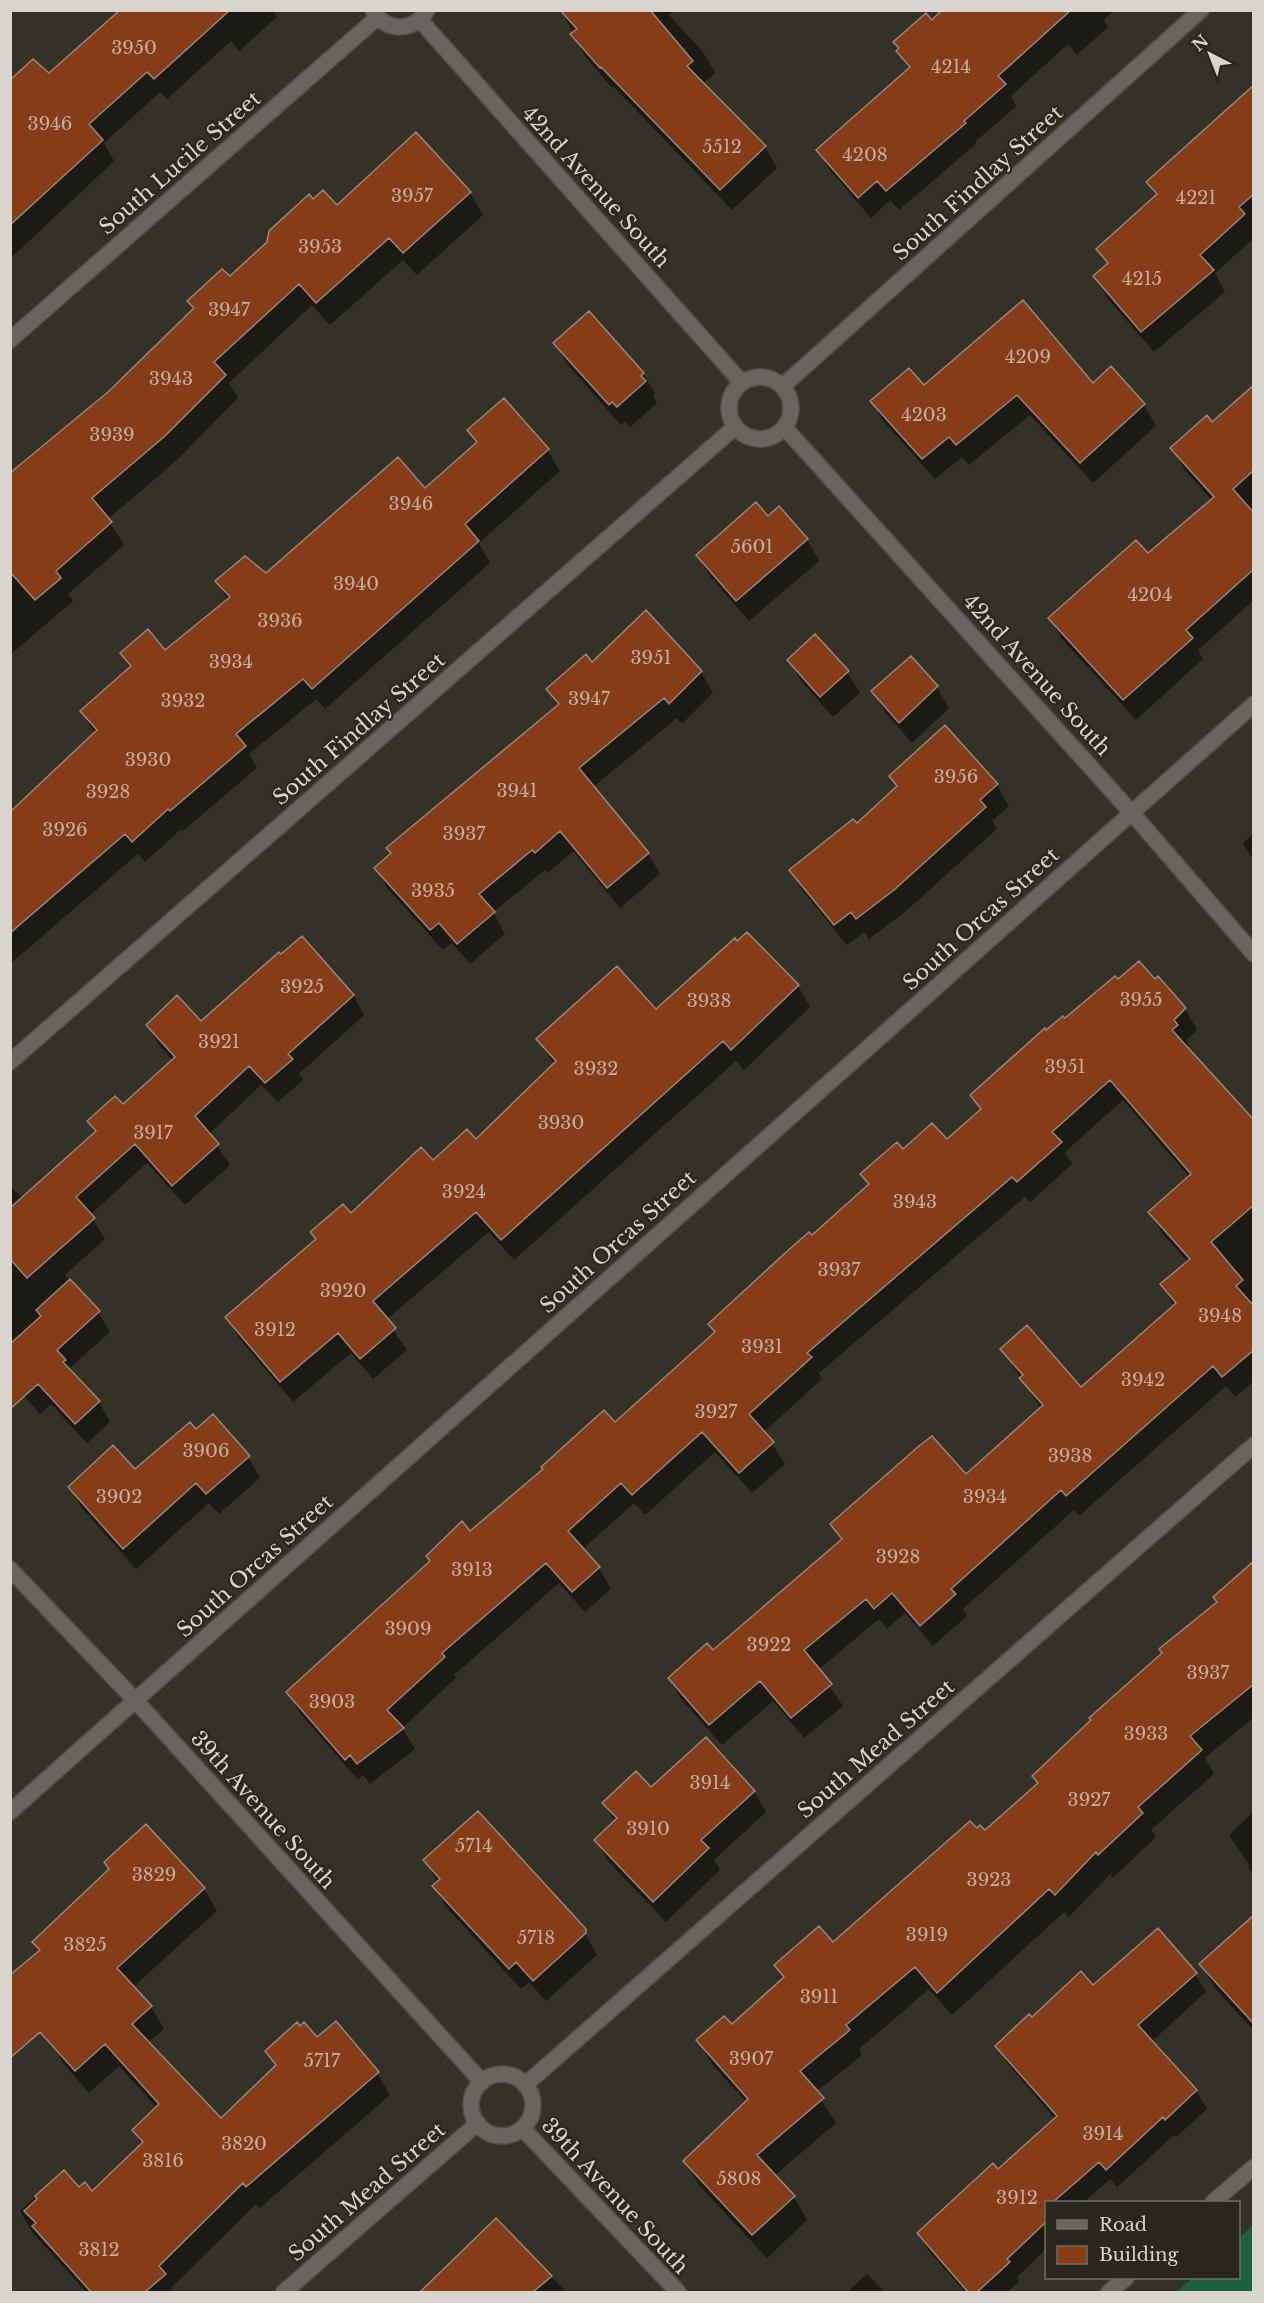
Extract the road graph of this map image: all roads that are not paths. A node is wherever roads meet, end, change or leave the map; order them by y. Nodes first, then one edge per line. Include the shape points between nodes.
1 (1201, 10) edge
2 (375, 14) edge
3 (423, 15) edge
4 (10, 340) edge
5 (742, 383) junction
6 (783, 386) junction
7 (735, 427) junction
8 (785, 428) junction
9 (1254, 704) edge
10 (1131, 813) junction
11 (1254, 954) edge
12 (10, 1062) edge
13 (1254, 1445) edge
14 (10, 1569) edge
15 (135, 1701) junction
16 (10, 1812) edge
17 (482, 2082) junction
18 (525, 2085) junction
19 (478, 2123) junction
20 (522, 2128) junction
21 (1254, 2168) edge
22 (1214, 2201) edge
23 (1124, 2279) edge
24 (284, 2292) edge
25 (678, 2292) edge
26 (1109, 2292) edge

1 - 6 street, South Findlay Street
2 - 3 street via 399,28 408,27
2 - 4 street, South Lucile Street
3 - 5 street, 42nd Avenue South
5 - 6 street via 758,376 769,377
5 - 7 street via 732,394 729,405
6 - 8 street via 792,410
7 - 8 street via 748,438 758,440 777,435
7 - 12 street, South Findlay Street
8 - 10 street, 42nd Avenue South
9 - 10 street, South Orcas Street
10 - 11 street, 42nd Avenue South
10 - 15 street, South Orcas Street
13 - 18 street, South Mead Street
14 - 15 street, 39th Avenue South
15 - 16 street, South Orcas Street
15 - 17 street, 39th Avenue South
17 - 18 street via 505,2074
17 - 19 street via 471,2103
18 - 20 street via 533,2107
19 - 20 street via 495,2134 506,2135
19 - 24 street, South Mead Street
20 - 25 street, 39th Avenue South
21 - 22 street
23 - 26 street

